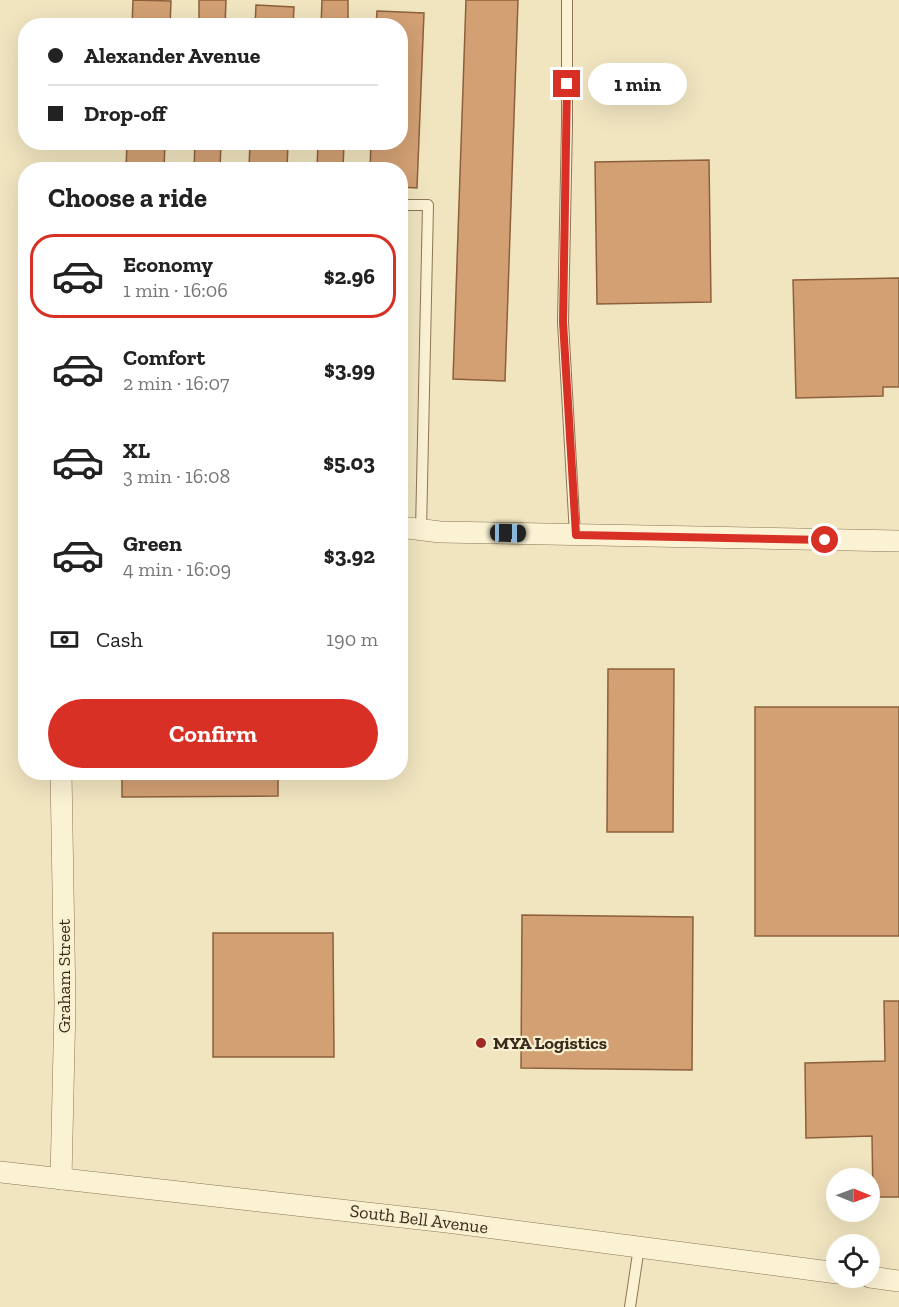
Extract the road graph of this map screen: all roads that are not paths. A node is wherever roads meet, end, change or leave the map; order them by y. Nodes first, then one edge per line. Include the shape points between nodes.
1 (567, 0) edge
2 (408, 205) edge
3 (411, 529) edge
4 (576, 535) junction
5 (899, 541) edge
6 (61, 780) edge
7 (0, 1172) edge
8 (61, 1179) junction
9 (639, 1247) junction
10 (826, 1271) edge
11 (880, 1278) edge
12 (899, 1281) edge
13 (630, 1307) edge

1 - 4 lane via 563,322
2 - 3 lane via 428,205
3 - 4 street
4 - 5 street
6 - 8 street, Graham Street via 65,1005
7 - 8 street, South Bell Avenue
8 - 9 street, South Bell Avenue
9 - 10 street, South Bell Avenue
9 - 13 lane
11 - 12 street

